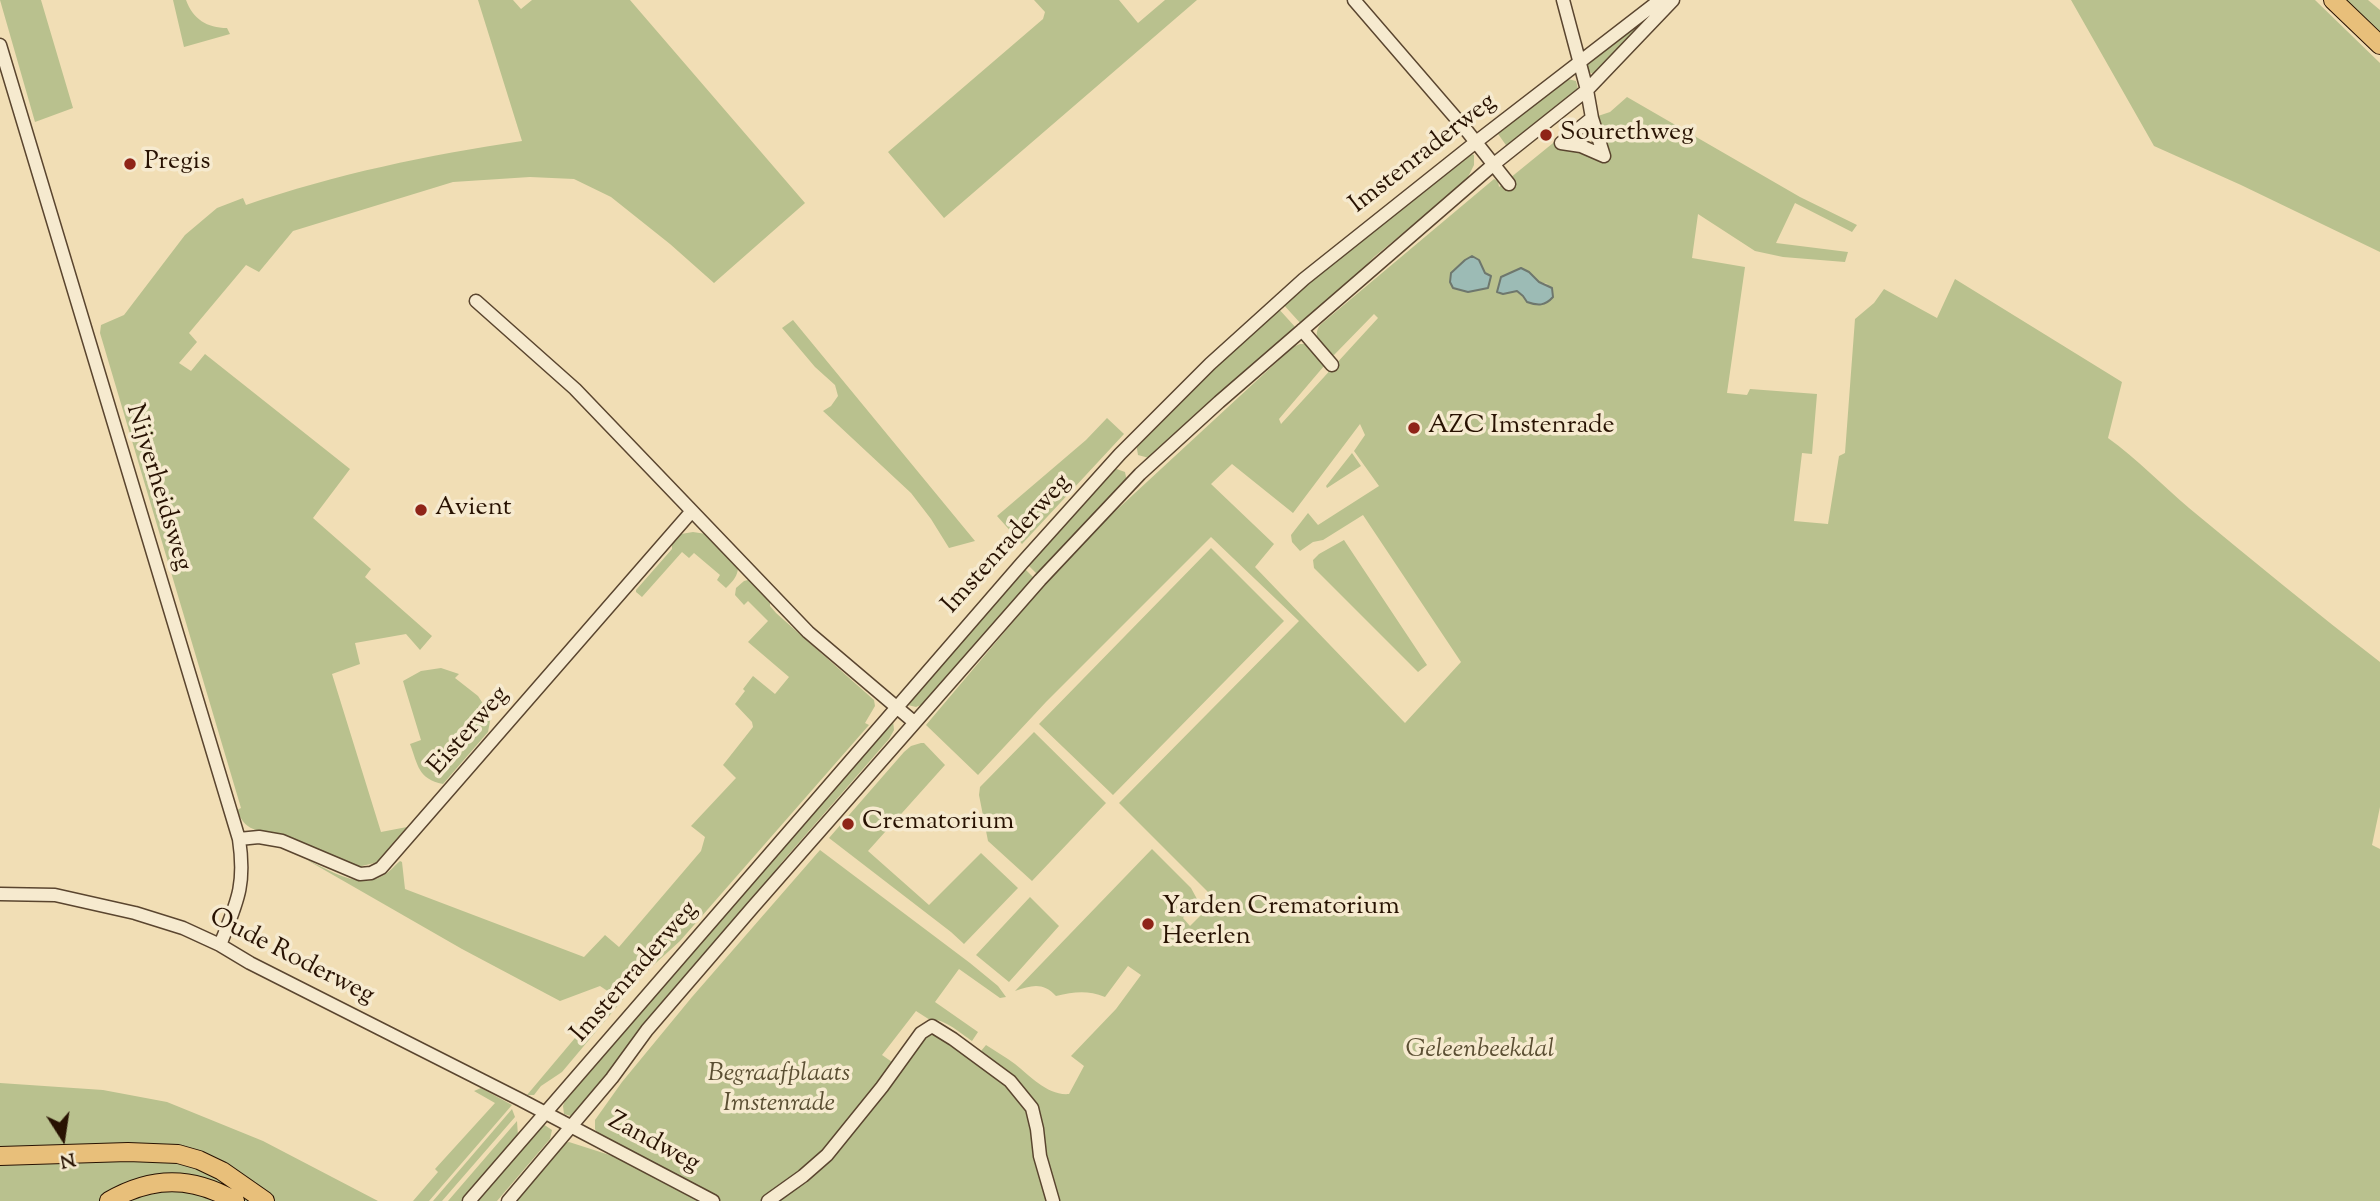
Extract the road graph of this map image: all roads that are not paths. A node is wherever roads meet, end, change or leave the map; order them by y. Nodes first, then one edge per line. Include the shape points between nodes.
1 (1354, 0) edge
2 (1563, 0) edge
3 (1660, 0) edge
4 (1673, 0) edge
5 (2333, 0) edge
6 (0, 45) edge
7 (2380, 46) edge
8 (1579, 63) junction
9 (1587, 90) junction
10 (1592, 118) dead end
11 (1476, 142) junction
12 (1494, 164) junction
13 (1509, 184) dead end
14 (476, 301) dead end
15 (1302, 330) junction
16 (1332, 365) dead end
17 (692, 511) junction
18 (897, 707) junction
19 (914, 722) junction
20 (239, 839) junction
21 (0, 894) edge
22 (220, 945) junction
23 (545, 1114) junction
24 (571, 1127) junction
25 (0, 1156) edge
26 (109, 1201) edge
27 (235, 1201) edge
28 (265, 1201) edge
29 (469, 1201) edge
30 (508, 1201) edge
31 (713, 1201) edge
32 (768, 1201) edge
33 (1053, 1201) edge

1 - 11 street
2 - 8 street
3 - 8 street, Imstenraderweg
4 - 9 street, Imstenraderweg
5 - 7 highway
6 - 20 street, Nijverheidsweg
8 - 9 street
8 - 11 street, Imstenraderweg
9 - 10 street
9 - 12 street, Imstenraderweg
11 - 12 street
11 - 18 street, Imstenraderweg via 1304,279 1210,364 1111,464
12 - 13 street
12 - 15 street, Imstenraderweg
14 - 17 street via 575,389
15 - 16 street
15 - 19 street, Imstenraderweg via 1140,474
17 - 18 street via 808,632
17 - 20 street, Eisterweg via 381,868 360,874 282,841 259,836
18 - 19 street
18 - 23 street, Imstenraderweg
19 - 24 street, Imstenraderweg via 647,1030
20 - 22 street, Nijverheidsweg via 242,883
21 - 22 street, Oude Roderweg via 55,895 135,913
22 - 23 street, Oude Roderweg
23 - 24 street, Oude Roderweg
23 - 29 street, Imstenraderweg
24 - 30 street, Imstenraderweg
24 - 31 street, Zandweg
25 - 28 highway via 178,1154 222,1171
26 - 27 highway via 142,1185 169,1182 208,1188
32 - 33 street via 827,1155 921,1032 932,1026 1010,1081 1031,1108

